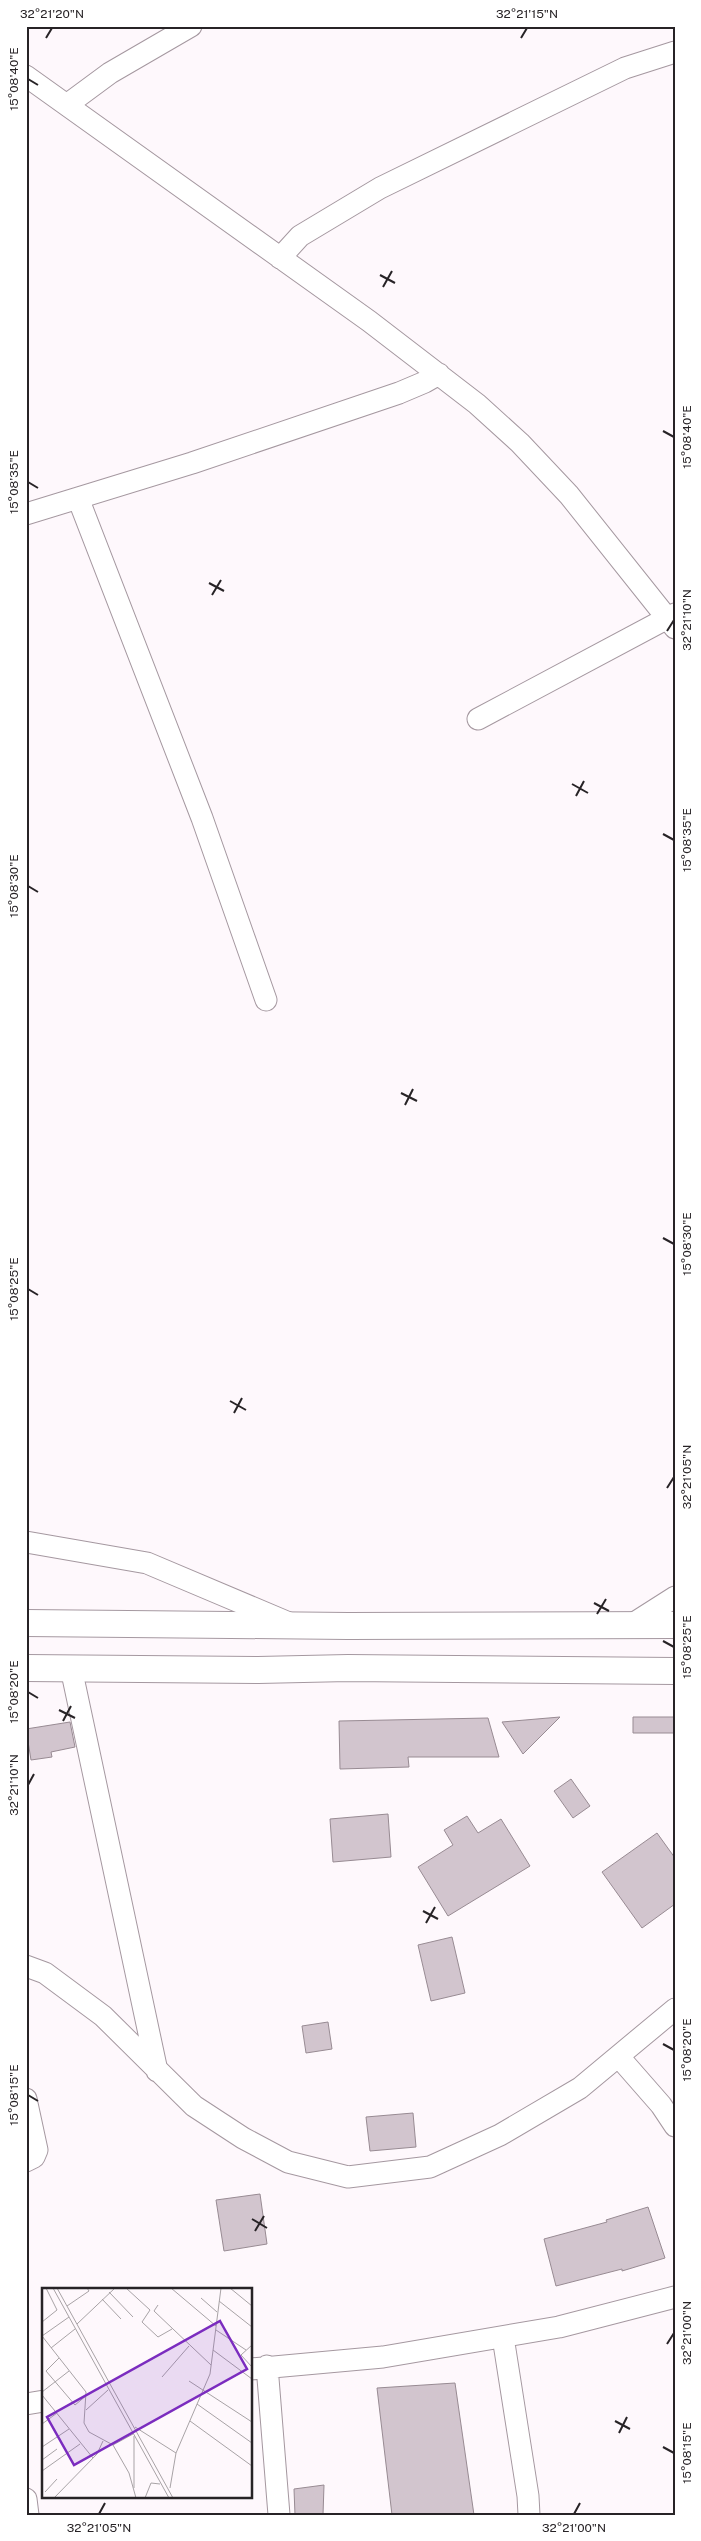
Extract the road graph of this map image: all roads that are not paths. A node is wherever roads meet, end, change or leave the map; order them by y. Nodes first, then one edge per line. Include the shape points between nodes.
1 (191, 26) edge
2 (675, 52) edge
3 (27, 78) edge
4 (68, 104) junction
5 (280, 258) junction
6 (439, 374) junction
7 (78, 498) junction
8 (26, 514) edge
9 (672, 620) edge
10 (478, 720) dead end
11 (266, 1000) dead end
12 (26, 1542) edge
13 (675, 1597) edge
14 (26, 1623) edge
15 (631, 1625) junction
16 (675, 1625) edge
17 (295, 1626) junction
18 (348, 1626) junction
19 (26, 1668) edge
20 (71, 1668) junction
21 (348, 1668) junction
22 (675, 1671) edge
23 (26, 1966) edge
24 (675, 2008) edge
25 (619, 2056) junction
26 (157, 2071) junction
27 (26, 2099) edge
28 (675, 2126) edge
29 (26, 2161) edge
30 (675, 2297) edge
31 (504, 2337) junction
32 (259, 2368) edge
33 (42, 2401) edge
34 (26, 2404) edge
35 (26, 2499) edge
36 (28, 2515) edge
37 (279, 2515) edge
38 (529, 2515) edge

1 - 4 street via 110,73
2 - 5 street via 625,68 380,188 300,236
3 - 4 street
4 - 5 street
5 - 6 street
6 - 7 street via 380,399
6 - 9 street via 520,443 569,495
7 - 8 street
7 - 11 street via 202,818
9 - 10 street
12 - 17 street via 147,1563
13 - 15 street
14 - 17 main road
15 - 16 main road
15 - 18 main road
17 - 18 main road
18 - 21 main road
19 - 20 main road
20 - 21 main road
20 - 26 street
21 - 22 main road
23 - 26 street via 45,1973 103,2016
24 - 25 street
25 - 26 street via 580,2088 500,2135 430,2167 348,2177 288,2162 243,2138 194,2106
25 - 28 street
27 - 29 street via 37,2150 34,2157
30 - 31 street via 559,2327
31 - 32 street via 383,2357
31 - 38 street
32 - 37 street
33 - 34 street
35 - 36 street

